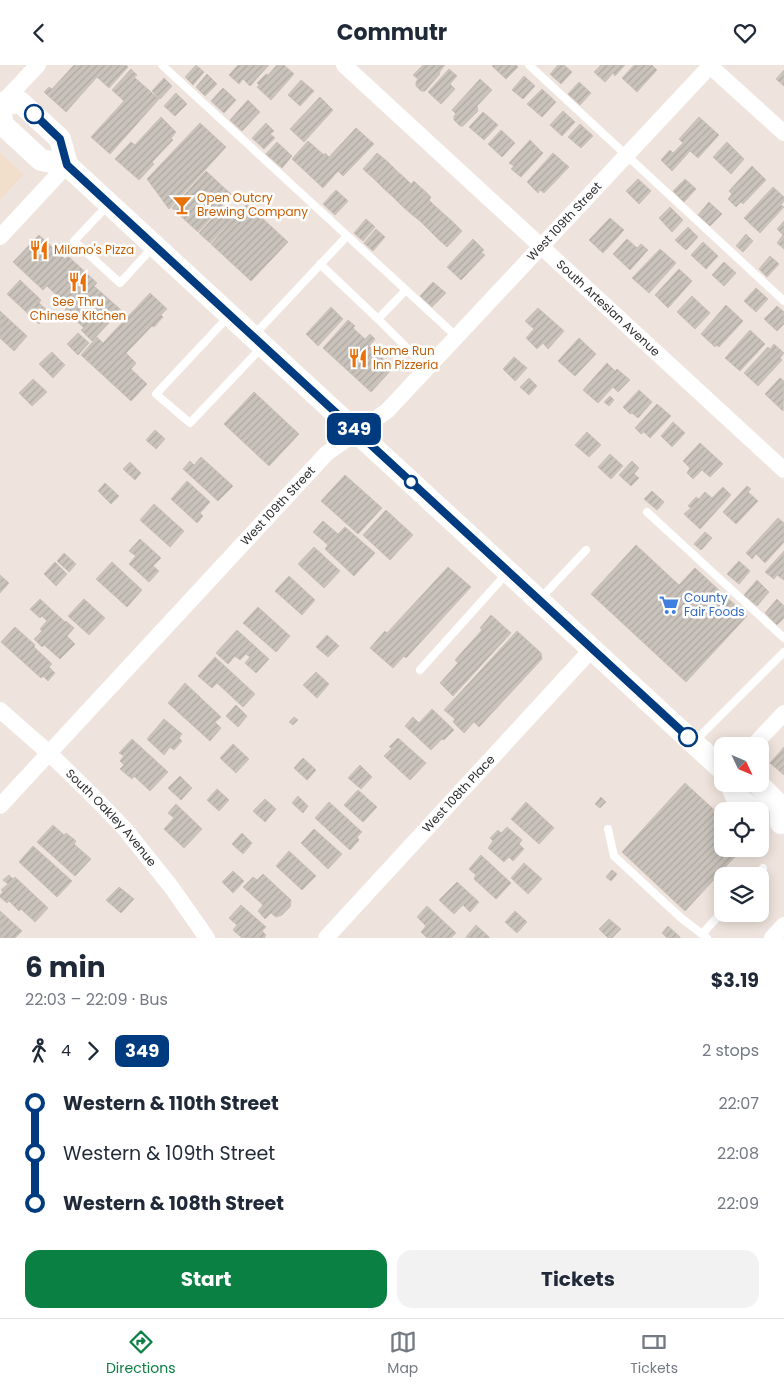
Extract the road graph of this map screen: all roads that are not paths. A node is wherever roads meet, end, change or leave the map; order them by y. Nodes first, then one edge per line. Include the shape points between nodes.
1 (38, 65) edge
2 (162, 65) edge
3 (344, 65) edge
4 (529, 65) edge
5 (710, 65) edge
6 (1, 104) edge
7 (784, 133) edge
8 (627, 155) junction
9 (67, 165) junction
10 (109, 203) junction
11 (347, 236) junction
12 (0, 237) edge
13 (155, 246) junction
14 (541, 247) junction
15 (320, 264) junction
16 (406, 290) junction
17 (784, 301) edge
18 (230, 315) junction
19 (378, 319) junction
20 (457, 337) junction
21 (258, 341) junction
22 (428, 368) junction
23 (357, 432) junction
24 (784, 470) edge
25 (647, 512) dead end
26 (586, 550) dead end
27 (508, 571) junction
28 (539, 600) junction
29 (784, 638) edge
30 (592, 649) junction
31 (784, 653) edge
32 (420, 670) dead end
33 (0, 710) edge
34 (784, 713) edge
35 (761, 737) edge
36 (694, 742) junction
37 (49, 753) junction
38 (714, 761) edge
39 (735, 793) edge
40 (767, 793) edge
41 (744, 802) edge
42 (0, 806) edge
43 (775, 821) edge
44 (608, 829) dead end
45 (715, 922) edge
46 (784, 925) edge
47 (705, 936) edge
48 (207, 938) edge
49 (326, 938) edge
50 (772, 938) edge

1 - 6 street
2 - 11 lane
3 - 14 street, South Artesian Avenue
4 - 8 lane
5 - 7 street
5 - 8 street, West 109th Street
6 - 9 main road via 2,123 21,142 41,160
8 - 14 street, West 109th Street
8 - 17 lane
9 - 10 main road
9 - 12 street
10 - 13 main road
10 - 13 lane via 74,241 120,283
11 - 15 lane
11 - 16 lane
13 - 18 main road
14 - 20 street, West 109th Street
14 - 24 street, South Artesian Avenue
15 - 19 lane
15 - 21 lane
16 - 19 lane
16 - 20 lane
18 - 21 main road
18 - 21 lane via 156,394 190,423
19 - 22 lane
20 - 22 street, West 109th Street
21 - 23 main road
22 - 23 street, West 109th Street via 387,411
23 - 27 main road
23 - 37 street, West 109th Street via 326,453
25 - 29 lane
26 - 28 lane
27 - 28 main road
27 - 32 lane
28 - 30 main road
30 - 36 main road
30 - 49 street, West 108th Place
31 - 36 lane
33 - 37 street, South Oakley Avenue
34 - 35 street
36 - 38 main road
37 - 42 street, West 109th Street
37 - 48 street, South Oakley Avenue via 125,829
39 - 41 main road
40 - 43 main road via 781,807
44 - 47 lane via 614,856
45 - 47 lane
46 - 50 street

